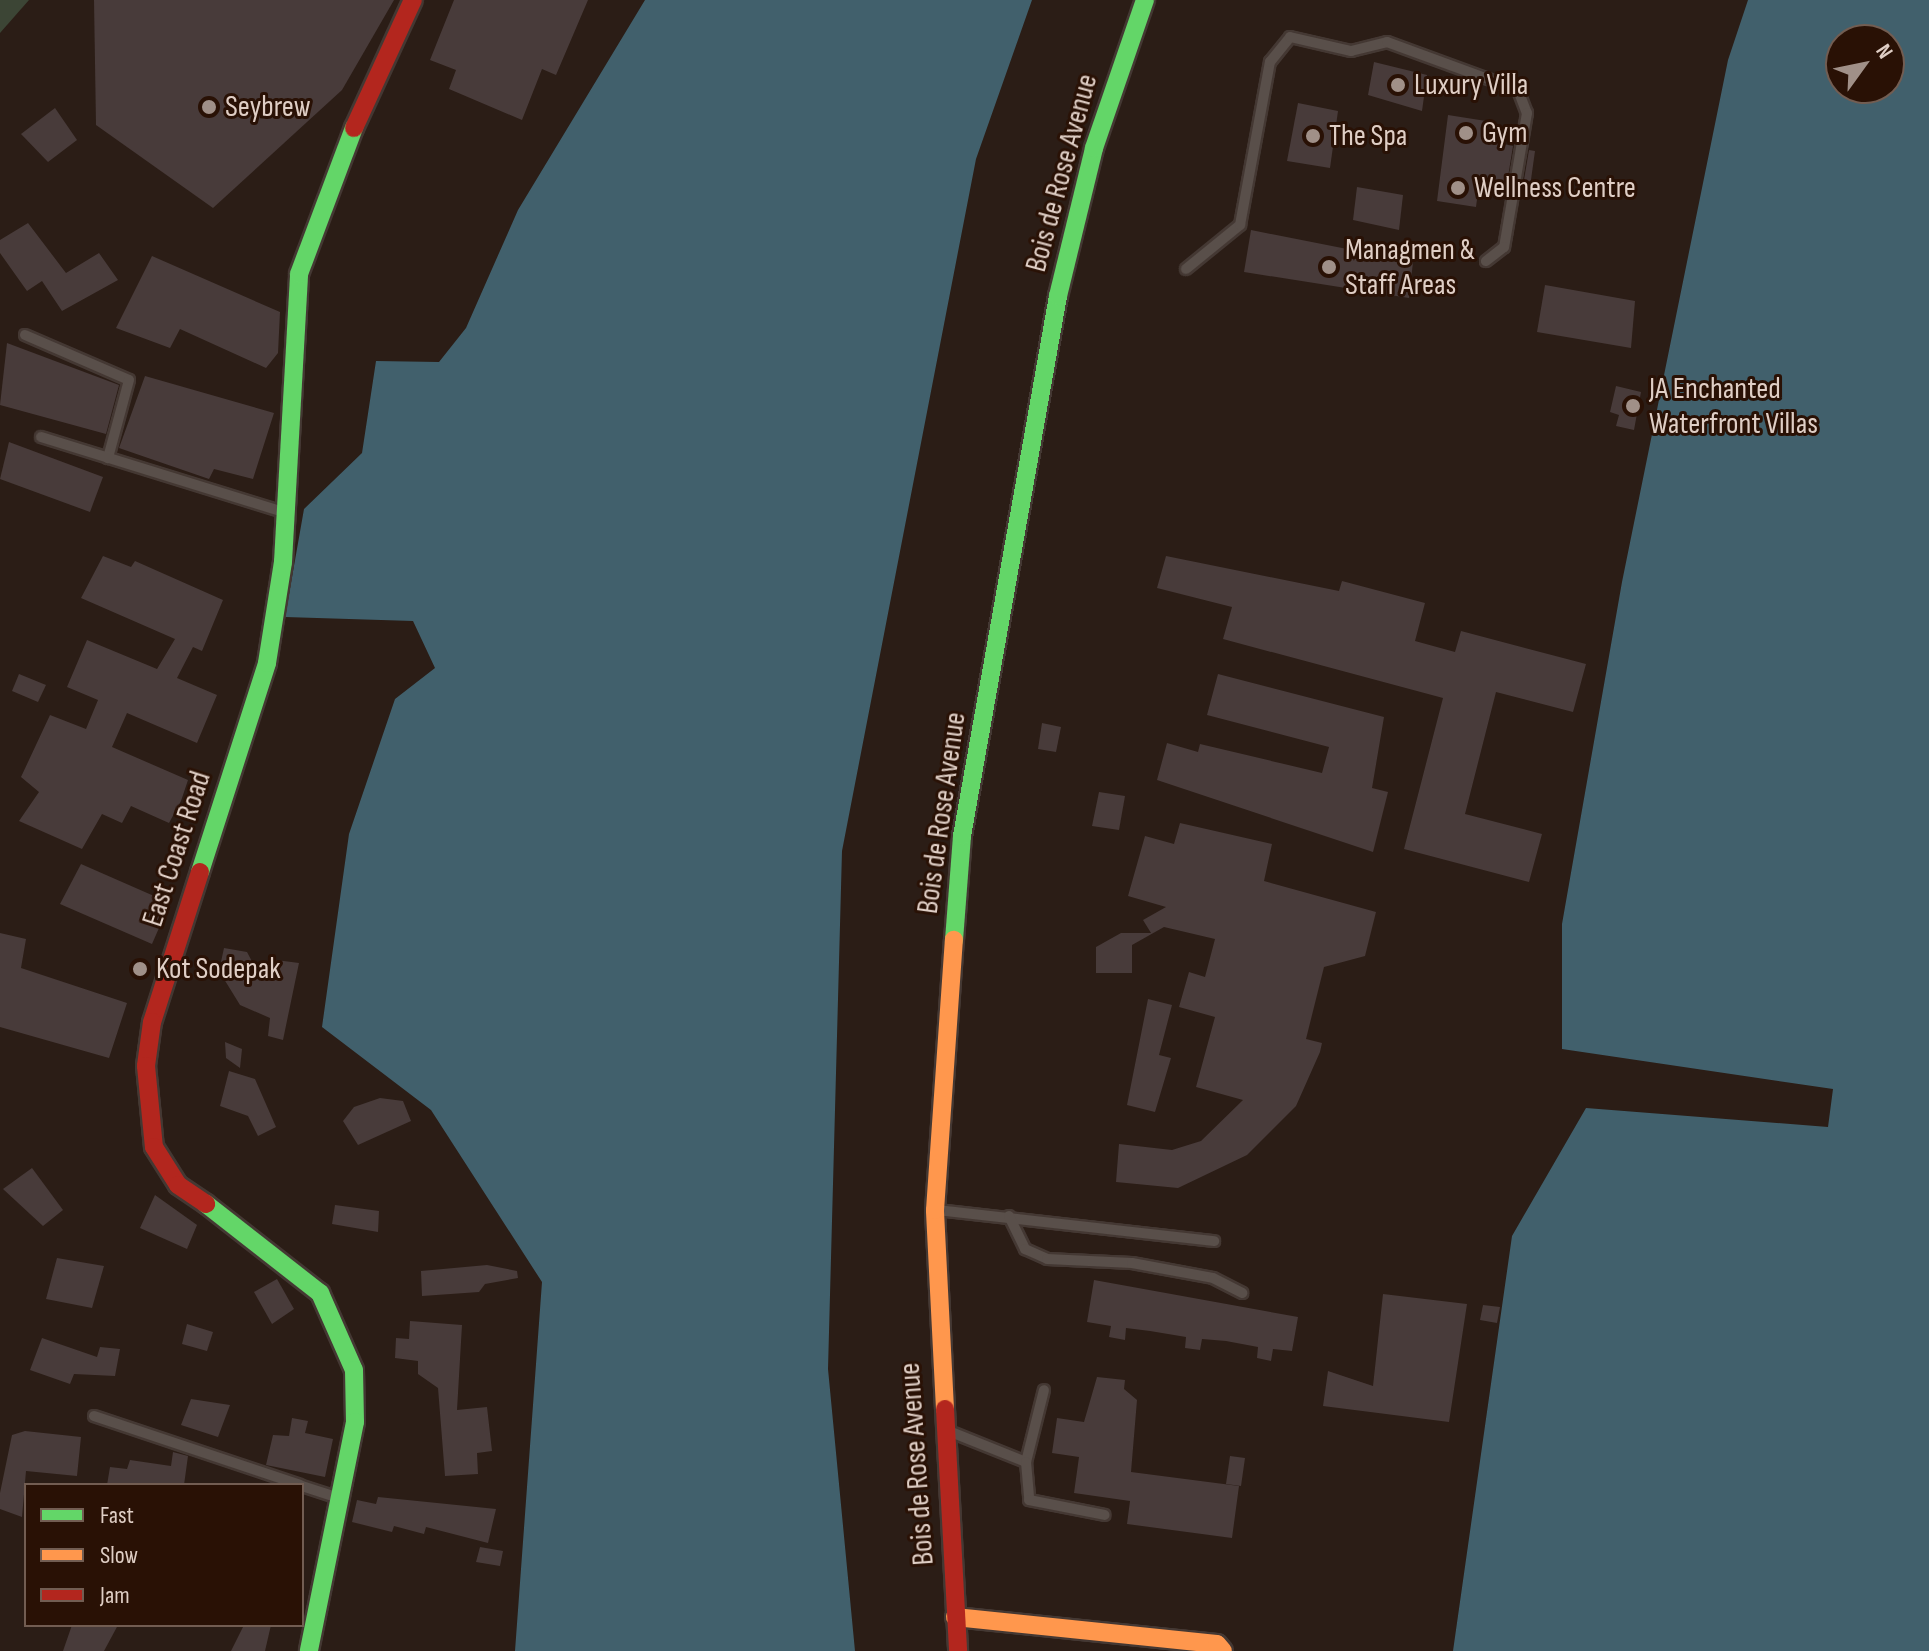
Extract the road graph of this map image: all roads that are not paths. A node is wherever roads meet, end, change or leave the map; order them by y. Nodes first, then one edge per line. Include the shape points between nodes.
1 (413, 0) edge
2 (1145, 0) edge
3 (1486, 261) dead end
4 (1186, 269) dead end
5 (25, 335) dead end
6 (41, 437) dead end
7 (108, 458) junction
8 (284, 512) junction
9 (935, 1210) junction
10 (1009, 1216) junction
11 (1214, 1241) dead end
12 (1242, 1293) dead end
13 (1044, 1390) dead end
14 (94, 1416) dead end
15 (942, 1427) junction
16 (1026, 1462) junction
17 (295, 1483) edge
18 (304, 1486) edge
19 (342, 1499) junction
20 (1105, 1515) dead end
21 (955, 1617) junction
22 (309, 1651) edge
23 (958, 1651) edge
24 (1223, 1651) edge

1 - 8 main road, East Coast Road via 377,67 299,274
2 - 9 main road, Bois de Rose Avenue via 1094,148 1022,473 962,836
3 - 4 lane via 1504,247 1527,113 1518,90 1387,42 1351,51 1290,37 1270,62 1240,225
5 - 7 lane via 129,380
6 - 7 lane
7 - 8 lane
8 - 19 main road, East Coast Road via 267,663 152,1022 146,1102 154,1147 178,1185 275,1252 320,1293 340,1331 354,1370 355,1422
9 - 10 lane
9 - 15 main road, Bois de Rose Avenue
10 - 11 lane
10 - 12 lane via 1025,1249 1047,1259 1132,1263 1213,1278
13 - 16 lane
14 - 17 lane
15 - 16 lane
15 - 21 main road, Bois de Rose Avenue
16 - 20 lane via 1029,1500
18 - 19 lane
19 - 22 main road, East Coast Road
21 - 23 main road, Bois de Rose Avenue
21 - 24 main road via 1217,1644

